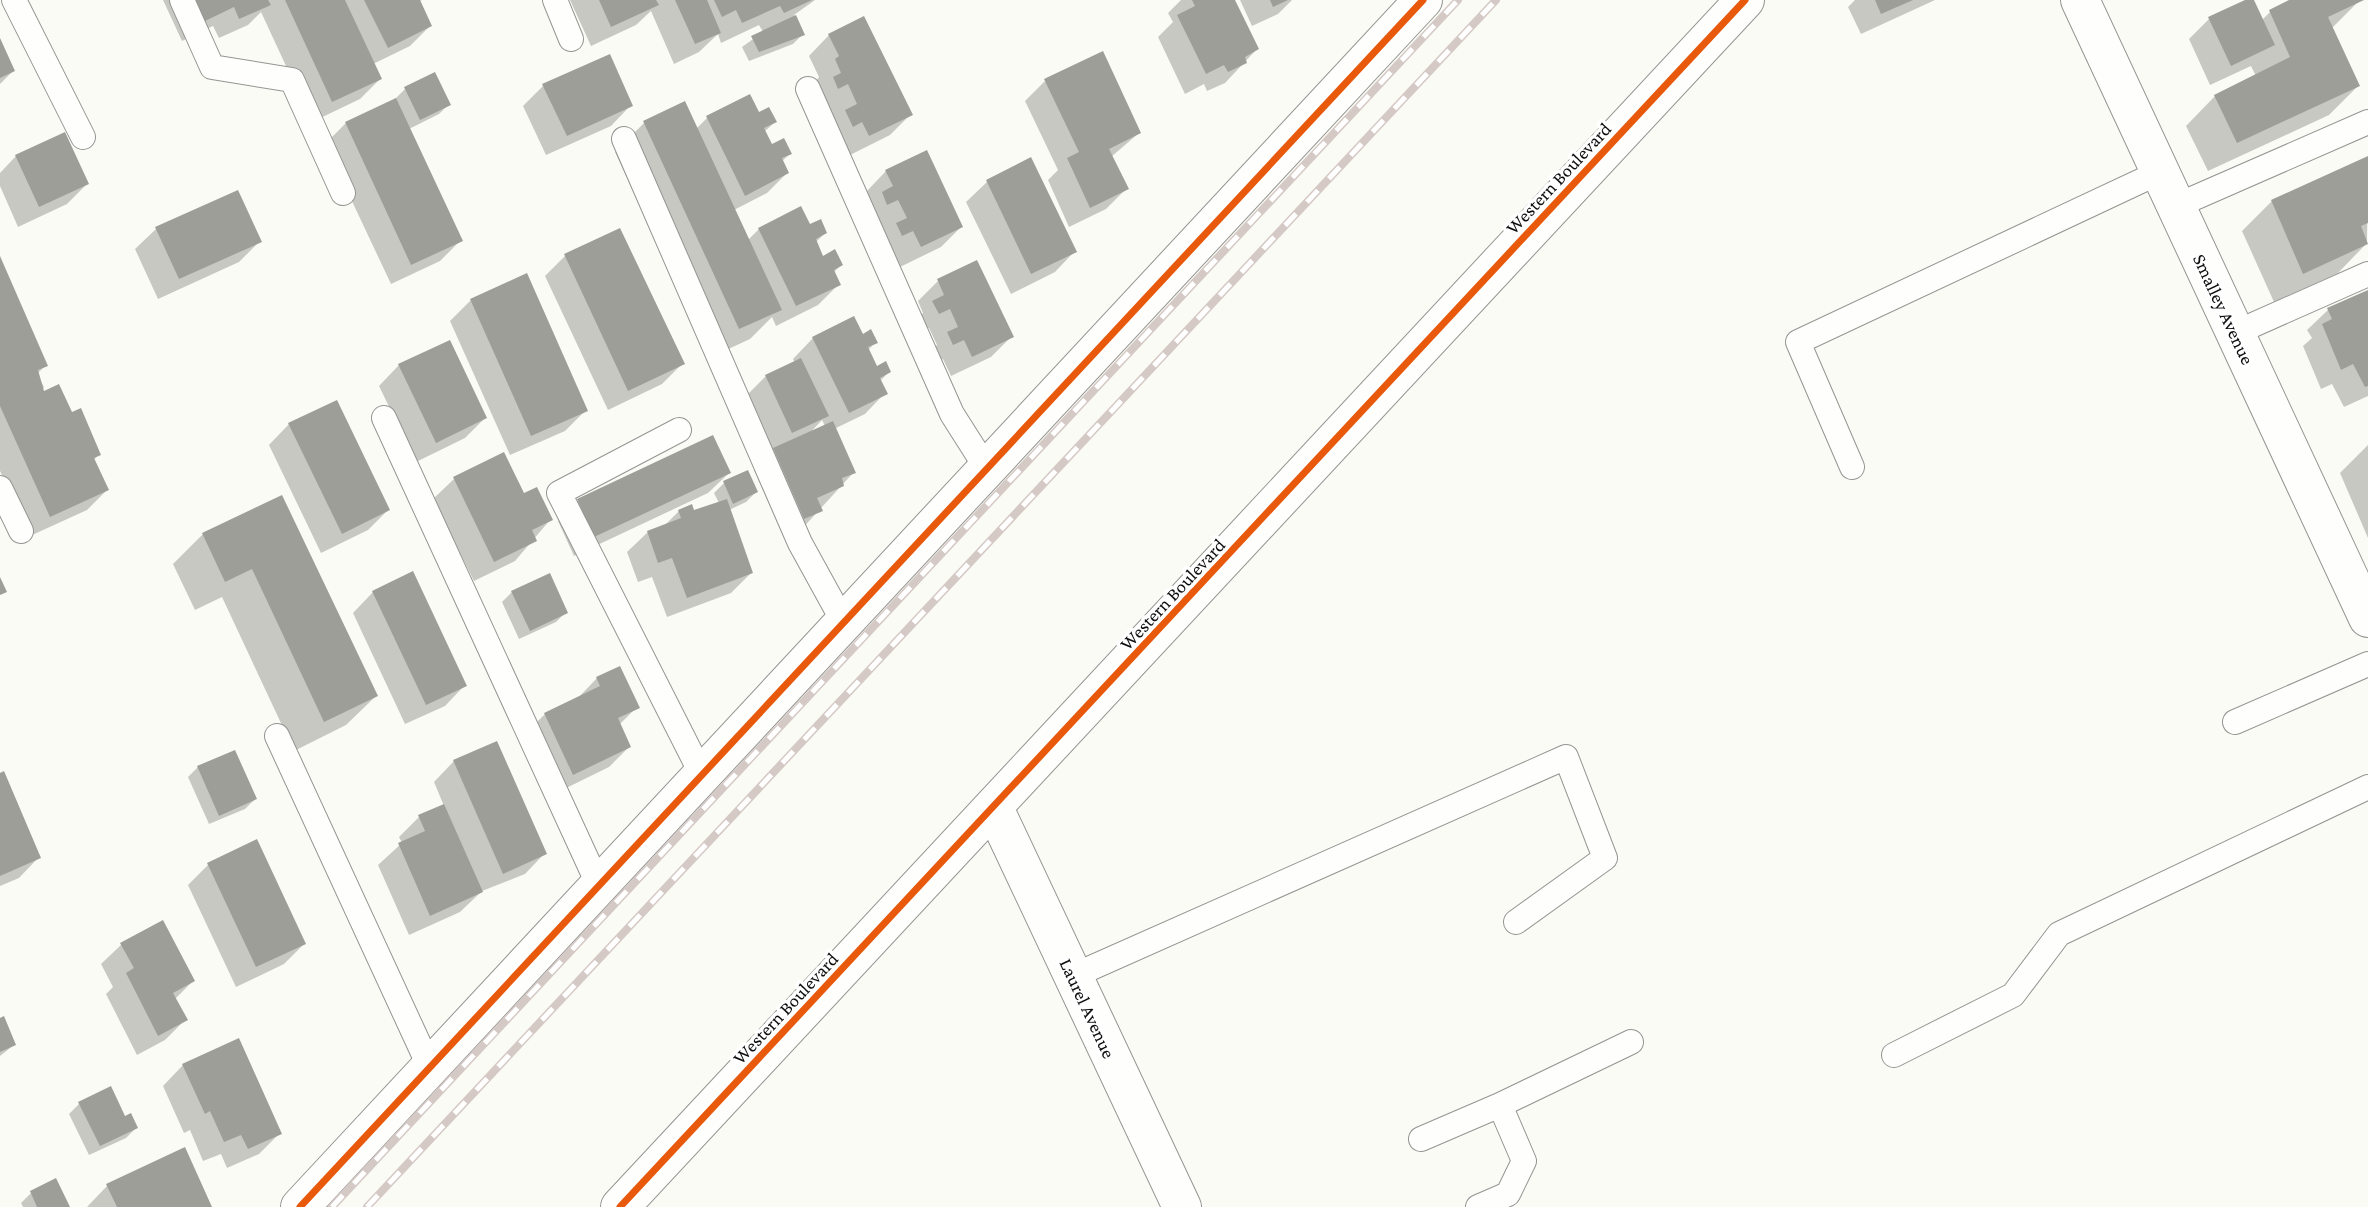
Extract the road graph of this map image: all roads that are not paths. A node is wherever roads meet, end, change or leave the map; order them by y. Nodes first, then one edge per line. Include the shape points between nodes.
1 (14, 0) edge
2 (182, 0) edge
3 (555, 0) edge
4 (1423, 0) edge
5 (1745, 0) edge
6 (2080, 0) edge
7 (571, 39) dead end
8 (808, 89) dead end
9 (2368, 122) edge
10 (83, 137) dead end
11 (624, 139) dead end
12 (2168, 189) junction
13 (343, 193) dead end
14 (2368, 274) edge
15 (2235, 333) junction
16 (384, 418) dead end
17 (679, 430) dead end
18 (1852, 467) dead end
19 (987, 469) junction
20 (0, 488) edge
21 (21, 531) dead end
22 (2360, 580) edge
23 (2368, 618) edge
24 (844, 623) junction
25 (2368, 664) edge
26 (2235, 722) dead end
27 (277, 736) dead end
28 (702, 775) junction
29 (2368, 788) edge
30 (993, 808) junction
31 (599, 886) junction
32 (1516, 922) dead end
33 (1073, 976) junction
34 (1631, 1042) dead end
35 (1894, 1055) dead end
36 (430, 1068) junction
37 (1500, 1105) junction
38 (1421, 1139) dead end
39 (300, 1207) edge
40 (620, 1207) edge
41 (1182, 1207) edge
42 (1478, 1207) edge

1 - 10 lane
2 - 13 lane via 212,67 292,80
3 - 7 lane
4 - 19 street
5 - 30 street, Western Boulevard
6 - 12 street, Smalley Avenue
8 - 19 lane via 952,414
9 - 12 lane
11 - 24 lane via 800,543
12 - 15 street, Smalley Avenue
12 - 18 lane via 1798,342
14 - 15 lane
15 - 22 street, Smalley Avenue
16 - 31 lane
17 - 28 lane via 559,493
19 - 24 street
20 - 21 lane
22 - 23 street, Smalley Avenue
24 - 28 street
25 - 26 lane
27 - 36 lane
28 - 31 street
29 - 35 lane via 2059,934 2013,995
30 - 33 street, Laurel Avenue
30 - 40 street, Western Boulevard
31 - 36 street
32 - 33 lane via 1605,859 1566,757
33 - 41 street, Laurel Avenue
34 - 37 lane
36 - 39 street
37 - 38 lane
37 - 42 lane via 1524,1161 1508,1194

